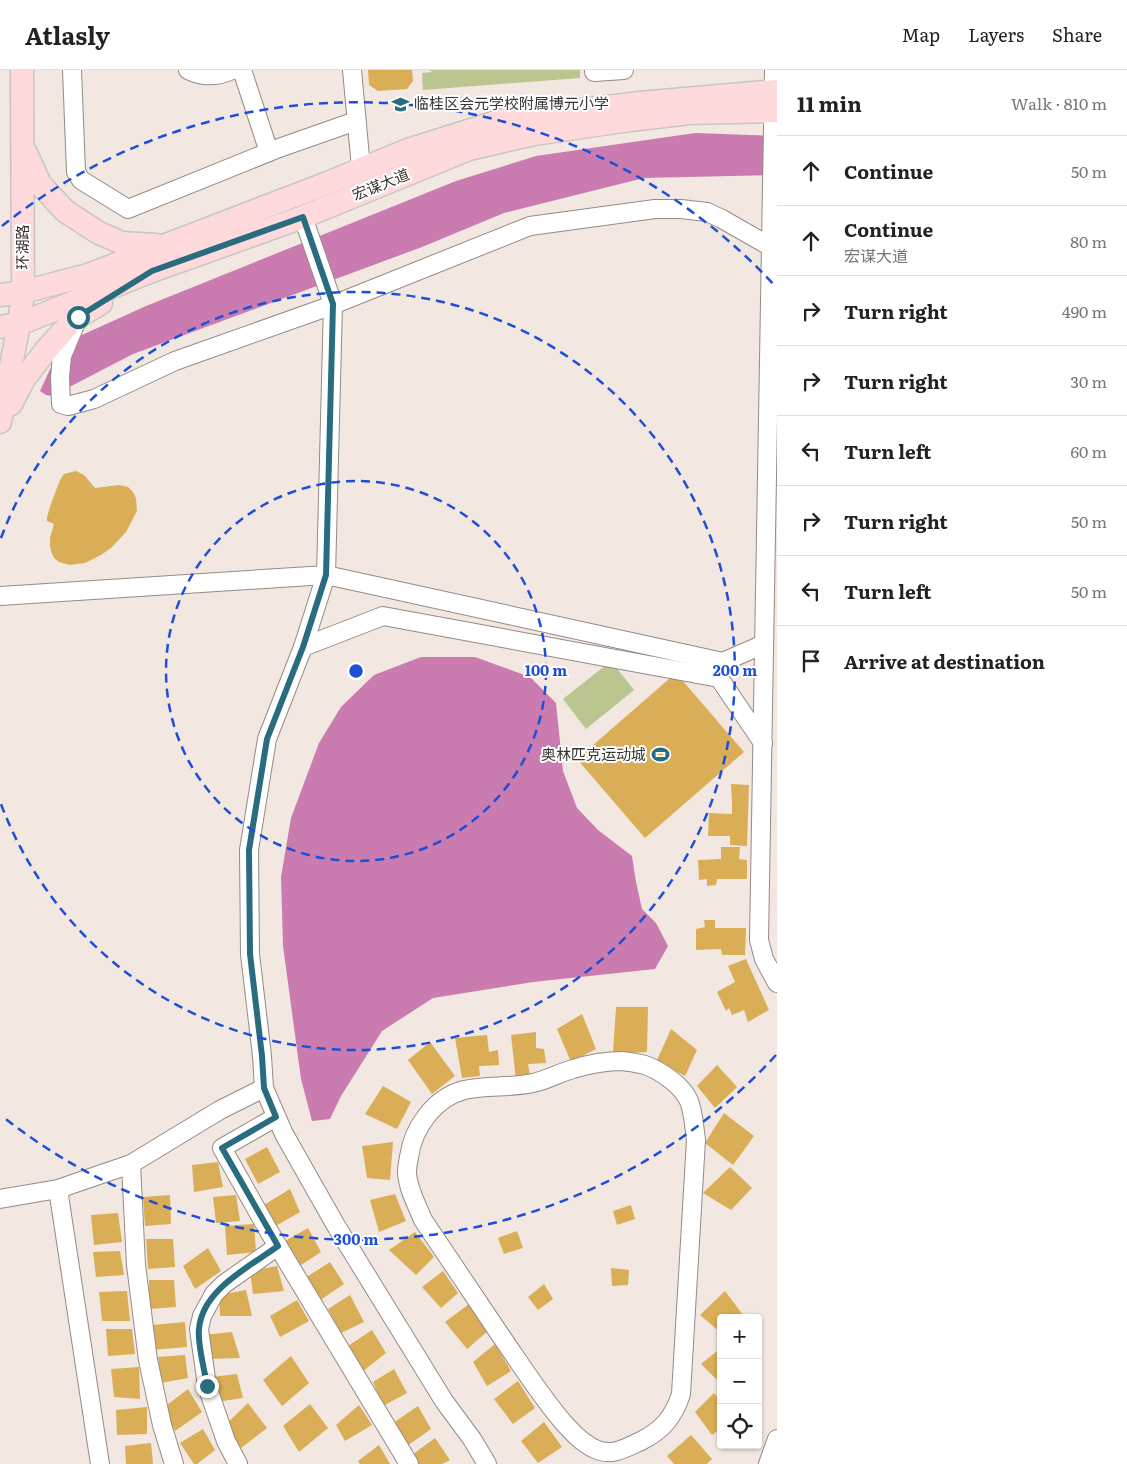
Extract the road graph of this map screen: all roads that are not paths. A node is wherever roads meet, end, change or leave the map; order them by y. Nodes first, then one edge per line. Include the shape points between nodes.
1 (22, 70) edge
2 (72, 70) edge
3 (188, 70) edge
4 (232, 70) edge
5 (242, 70) edge
6 (352, 70) edge
7 (594, 70) edge
8 (624, 70) edge
9 (775, 100) edge
10 (356, 121) junction
11 (22, 146) junction
12 (269, 152) junction
13 (361, 168) junction
14 (303, 217) junction
15 (164, 246) junction
16 (771, 247) junction
17 (152, 271) junction
18 (23, 292) junction
19 (0, 295) edge
20 (333, 304) junction
21 (78, 317) junction
22 (10, 325) edge
23 (0, 424) edge
24 (326, 575) junction
25 (0, 596) edge
26 (764, 644) junction
27 (303, 647) junction
28 (721, 670) junction
29 (764, 743) junction
30 (777, 983) edge
31 (264, 1088) junction
32 (276, 1117) junction
33 (131, 1164) junction
34 (58, 1189) junction
35 (0, 1199) edge
36 (278, 1246) junction
37 (777, 1439) edge
38 (620, 1458) edge
39 (100, 1464) edge
40 (174, 1464) edge
41 (238, 1464) edge
42 (410, 1464) edge
43 (488, 1464) edge
44 (768, 1464) edge

1 - 11 main road, 环湖路
2 - 12 street via 76,172 81,180 128,209
3 - 4 street via 210,76
5 - 12 street
6 - 10 street
7 - 8 street
9 - 13 main road, 宏谋大道 via 640,103 506,119
9 - 14 main road, 宏谋大道 via 534,134 469,149
9 - 16 street
10 - 12 street
10 - 13 street
11 - 15 main road via 40,184 65,211 99,233 122,243
11 - 18 main road, 环湖路
13 - 15 main road, 宏谋大道
14 - 17 main road, 宏谋大道
14 - 20 street
15 - 18 main road, 宏谋大道 via 88,275
16 - 20 street via 707,212 681,209 645,211 530,226
16 - 26 street
17 - 21 main road
17 - 22 main road, 宏谋大道
18 - 19 main road, 宏谋大道
18 - 22 main road, 环湖路
20 - 21 street via 175,361 94,399 68,406 61,404 62,356
20 - 24 street
21 - 23 main road via 24,379
22 - 23 main road, 环湖路
24 - 25 street
24 - 27 street
24 - 28 street
26 - 28 street
26 - 29 street
27 - 28 street via 383,616
27 - 31 street via 267,739 249,850 250,954
28 - 29 street
29 - 30 street via 759,940 764,959
31 - 32 street
31 - 33 street via 220,1110
32 - 36 street via 222,1148
32 - 43 street via 335,1224 444,1401
33 - 34 street
33 - 40 street via 136,1265 148,1360
34 - 35 street
34 - 39 street
36 - 41 street via 214,1294 198,1329 207,1386 226,1441
36 - 42 street
37 - 44 street
38 - 38 street via 668,1422 681,1394 696,1140 688,1100 679,1087 663,1074 644,1065 622,1061 580,1067 523,1085 480,1087 445,1098 418,1127 411,1146 407,1172 423,1220 547,1403 585,1443

